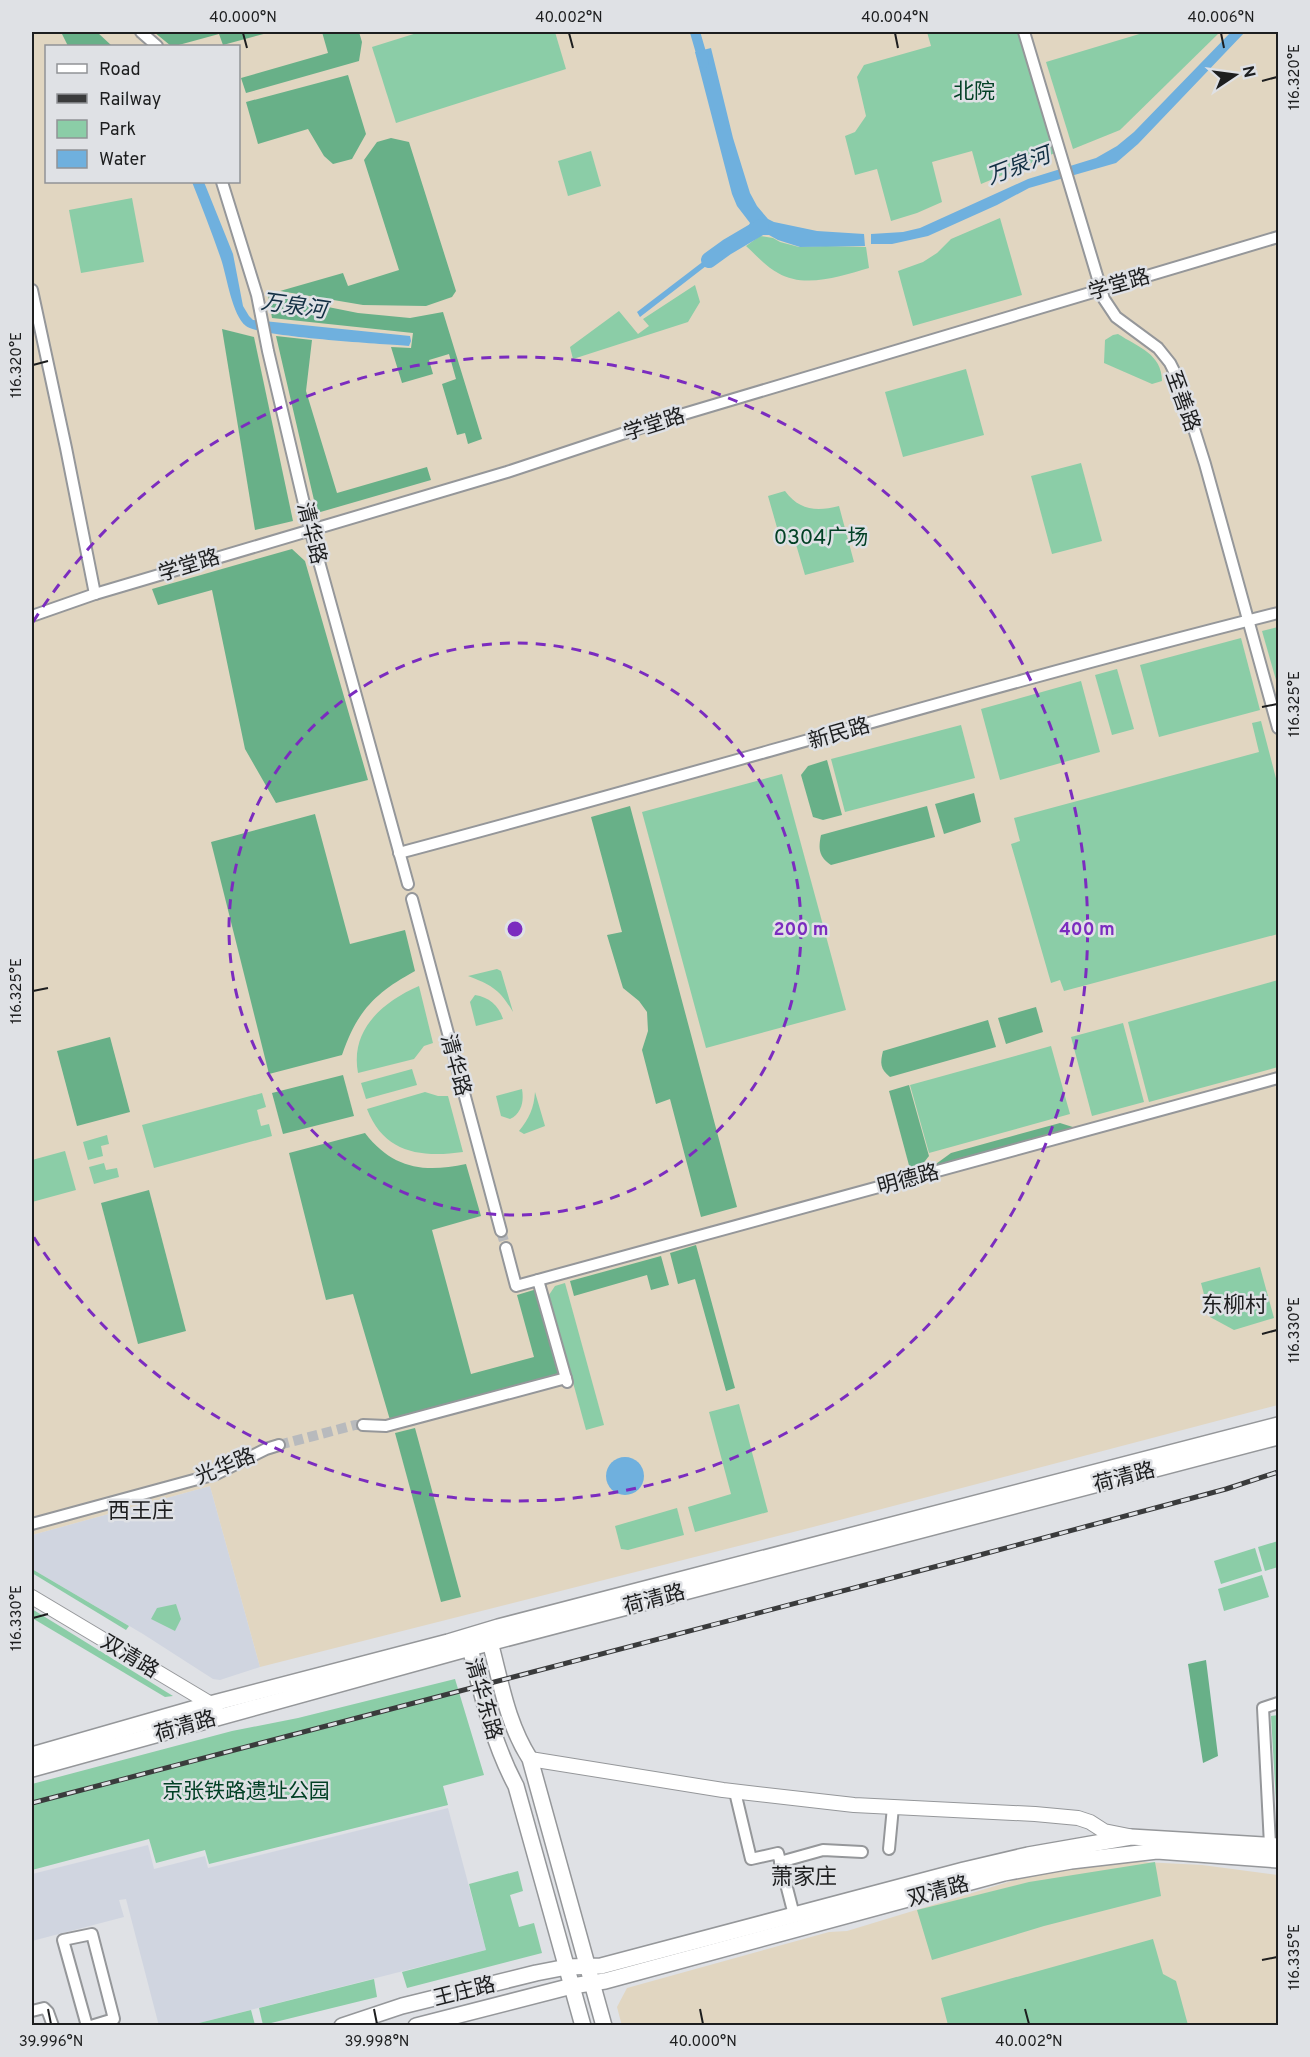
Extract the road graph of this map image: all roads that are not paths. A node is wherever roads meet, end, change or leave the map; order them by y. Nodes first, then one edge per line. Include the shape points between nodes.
1 (141, 32) edge
2 (1024, 32) edge
3 (156, 45) edge
4 (222, 183) edge
5 (1278, 237) edge
6 (1100, 289) junction
7 (32, 290) edge
8 (310, 529) junction
9 (95, 594) junction
10 (1278, 613) edge
11 (32, 616) edge
12 (1249, 621) junction
13 (1278, 728) edge
14 (399, 853) junction
15 (408, 884) dead end
16 (412, 899) dead end
17 (1278, 1078) edge
18 (501, 1231) tunnel mouth
19 (506, 1248) tunnel mouth
20 (538, 1280) junction
21 (363, 1425) tunnel mouth
22 (1278, 1425) edge
23 (1278, 1437) edge
24 (279, 1445) tunnel mouth
25 (32, 1524) edge
26 (32, 1597) edge
27 (484, 1638) junction
28 (470, 1648) junction
29 (475, 1669) junction
30 (1278, 1703) edge
31 (210, 1704) junction
32 (228, 1714) junction
33 (32, 1755) edge
34 (530, 1759) junction
35 (32, 1769) edge
36 (735, 1792) junction
37 (893, 1807) junction
38 (1131, 1837) junction
39 (1274, 1846) edge
40 (889, 1849) dead end
41 (862, 1852) dead end
42 (1278, 1860) edge
43 (780, 1862) junction
44 (794, 1915) junction
45 (567, 1967) junction
46 (596, 1974) junction
47 (572, 1986) junction
48 (32, 2011) edge
49 (53, 2025) edge
50 (89, 2025) edge
51 (342, 2025) edge
52 (416, 2025) edge
53 (583, 2025) edge
54 (604, 2025) edge

1 - 3 street
2 - 6 street, 至善路
4 - 8 street, 清华路 via 259,303
5 - 6 street, 学堂路
6 - 8 street, 学堂路
6 - 12 street, 至善路 via 1116,318 1158,348 1179,381
7 - 9 street
8 - 9 street, 学堂路
8 - 14 street, 清华路
9 - 11 street, 学堂路
10 - 12 street, 新民路
12 - 13 street, 至善路
12 - 14 street, 新民路
14 - 15 street, 清华路
16 - 18 street, 清华路
17 - 20 street, 明德路
19 - 20 street via 516,1286
20 - 21 street via 567,1380 386,1426
22 - 27 main road, 荷清路
23 - 27 main road, 荷清路
24 - 25 street, 光华路 via 216,1473
26 - 31 street, 双清路
27 - 28 main road, 清华东路
27 - 31 main road, 荷清路
27 - 34 main road, 清华东路 via 510,1720
28 - 29 main road, 清华东路
28 - 32 main road, 荷清路
29 - 32 main road via 460,1661 255,1713
29 - 45 main road, 清华东路 via 494,1736 516,1786
30 - 39 street via 1263,1708
31 - 32 street, 双清路
31 - 33 main road, 荷清路
32 - 35 main road, 荷清路
34 - 36 street, 双清路
34 - 46 main road, 清华东路
36 - 37 street, 双清路
36 - 43 street via 751,1859 778,1853
37 - 38 street, 双清路 via 1078,1818 1104,1831
37 - 40 street
38 - 39 main road, 双清路
38 - 44 main road, 双清路 via 1028,1855
41 - 43 street via 823,1850
42 - 46 main road, 双清路 via 1156,1851 1071,1861 1004,1873
43 - 44 street
44 - 46 main road, 双清路
45 - 46 main road, 王庄路
45 - 47 main road, 清华东路
45 - 51 main road, 王庄路 via 402,2006
46 - 47 main road, 王庄路
46 - 54 main road, 清华东路
47 - 52 main road, 王庄路
47 - 53 main road, 清华东路
48 - 49 street via 44,2008
50 - 50 street via 114,2019 92,1934 63,1940

